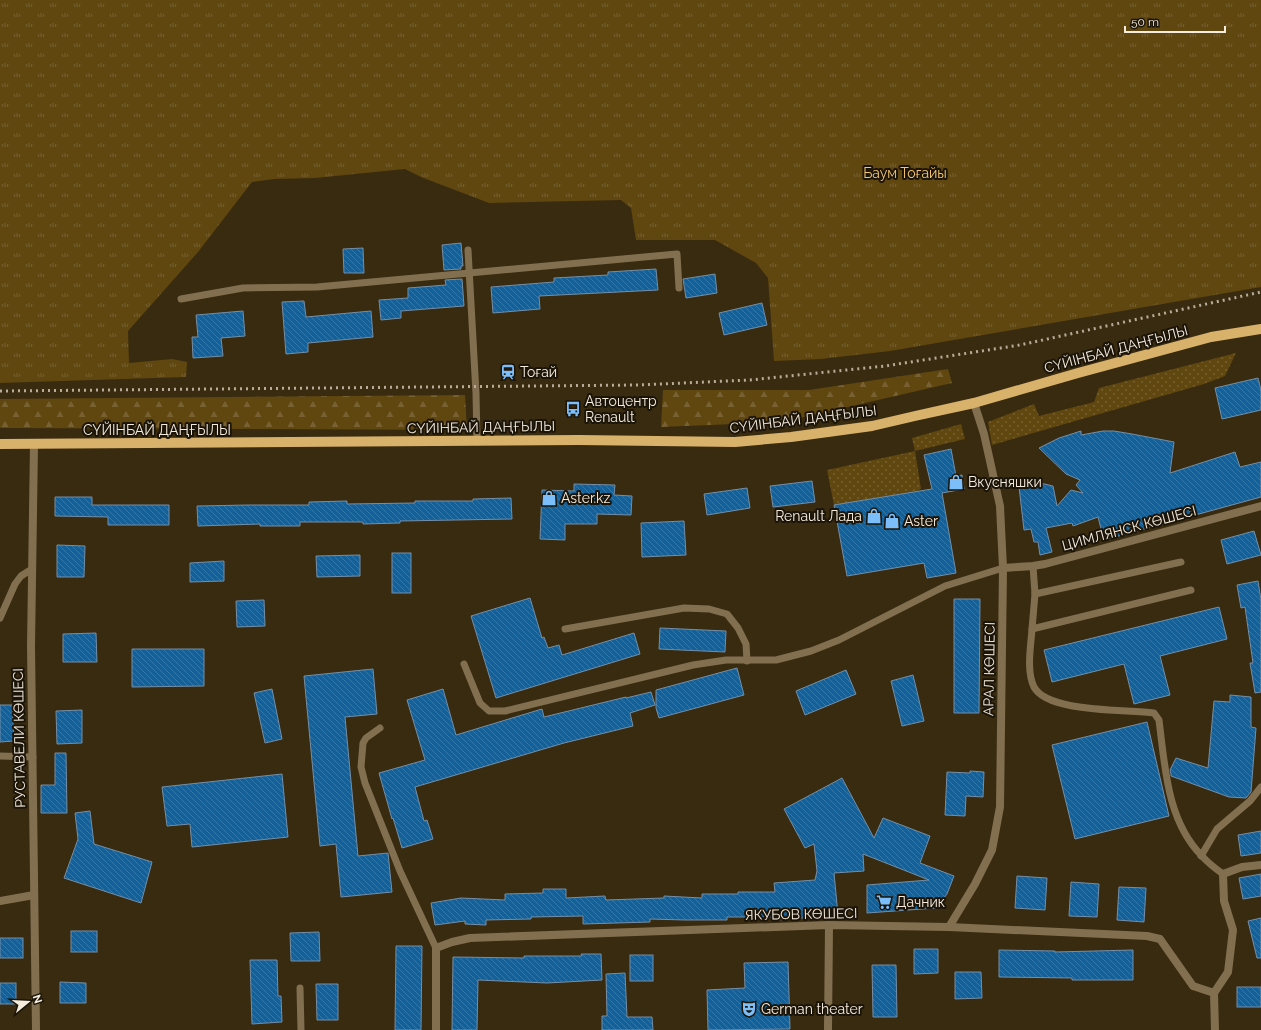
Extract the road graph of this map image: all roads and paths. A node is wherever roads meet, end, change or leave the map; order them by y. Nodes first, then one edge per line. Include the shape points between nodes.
1 (468, 250) dead end
2 (469, 273) junction
3 (679, 288) dead end
4 (181, 299) dead end
5 (1261, 328) edge
6 (974, 403) junction
7 (477, 442) junction
8 (0, 444) edge
9 (34, 445) junction
10 (1261, 506) edge
11 (1181, 562) dead end
12 (1033, 566) junction
13 (1003, 568) junction
14 (32, 569) junction
15 (1191, 590) dead end
16 (1035, 594) junction
17 (0, 618) edge
18 (565, 629) dead end
19 (1032, 629) junction
20 (747, 661) junction
21 (464, 664) dead end
22 (380, 728) dead end
23 (0, 756) edge
24 (32, 757) junction
25 (1261, 787) edge
26 (1201, 856) junction
27 (1261, 865) edge
28 (1223, 874) junction
29 (34, 895) junction
30 (0, 901) edge
31 (829, 925) junction
32 (949, 927) junction
33 (436, 948) junction
34 (300, 988) dead end
35 (1214, 993) junction
36 (36, 1030) edge
37 (301, 1030) edge
38 (436, 1030) edge
39 (828, 1030) edge
40 (1215, 1030) edge

1 - 2 lane
2 - 3 lane via 677,254
2 - 4 lane via 317,287 243,288
2 - 7 lane
5 - 6 main road, СҮЙІНБАЙ ДАҢҒЫЛЫ via 1211,337
6 - 7 main road, СҮЙІНБАЙ ДАҢҒЫЛЫ via 872,426 735,442
6 - 13 street, АРАЛ КӨШЕСІ via 984,434 1000,506
7 - 9 main road, СҮЙІНБАЙ ДАҢҒЫЛЫ
8 - 9 main road, СҮЙІНБАЙ ДАҢҒЫЛЫ
9 - 14 street, РУСТАВЕЛИ КӨШЕСІ
10 - 12 street, ЦИМЛЯНСК КӨШЕСІ
11 - 16 lane
12 - 13 street, ЦИМЛЯНСК КӨШЕСІ
12 - 16 lane
13 - 20 lane via 945,586 839,640 811,651 776,660
13 - 32 street, АРАЛ КӨШЕСІ via 1000,808 992,850
14 - 17 lane via 15,584
14 - 24 street, РУСТАВЕЛИ КӨШЕСІ
15 - 19 lane
16 - 19 lane
18 - 20 lane via 684,608 710,609 727,614 738,628 746,644
19 - 26 lane via 1030,668 1034,687 1043,696 1072,707 1154,713 1160,720 1167,784 1175,814
20 - 21 lane via 726,660 693,665 505,711 489,712 480,703
22 - 33 lane via 366,738 363,744 361,767 365,784 400,871
23 - 24 lane
24 - 29 street, РУСТАВЕЛИ КӨШЕСІ
25 - 26 lane via 1250,801 1217,829
26 - 28 lane
27 - 28 street via 1242,867
28 - 35 street via 1224,901 1233,930 1228,972
29 - 30 street
29 - 36 street, РУСТАВЕЛИ КӨШЕСІ
31 - 32 street, ЯКУБОВ КӨШЕСІ
31 - 33 street, ЯКУБОВ КӨШЕСІ via 470,938
31 - 39 street
32 - 35 street, ЯКУБОВ КӨШЕСІ via 1147,936 1160,939 1193,986
33 - 38 street
34 - 37 lane
35 - 40 street

